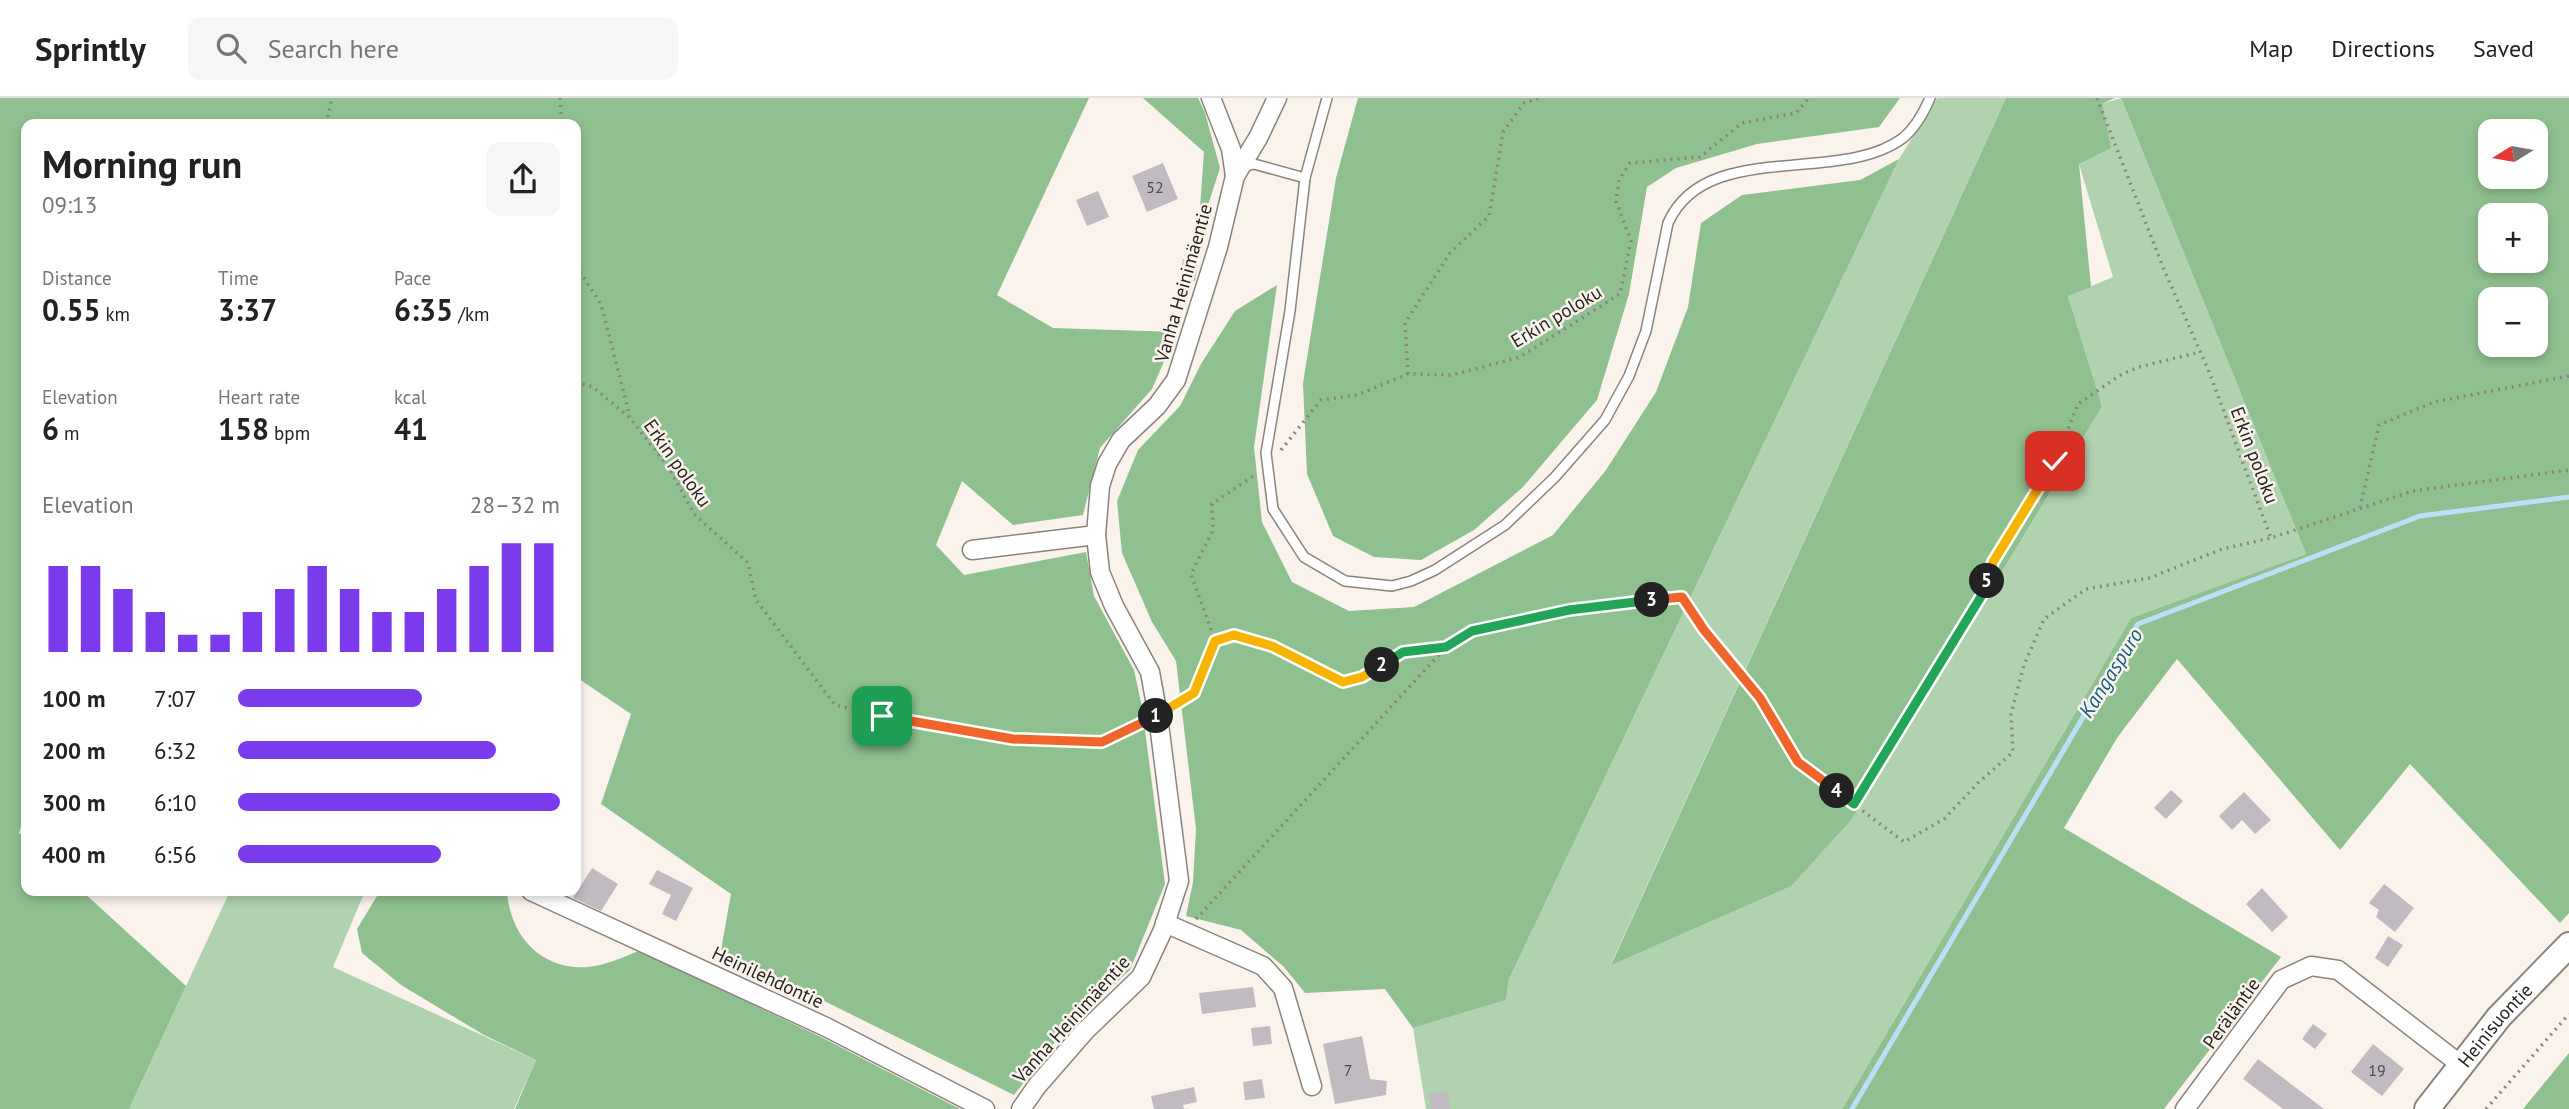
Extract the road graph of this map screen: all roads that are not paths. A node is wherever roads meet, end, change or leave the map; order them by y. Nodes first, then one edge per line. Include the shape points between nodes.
1 (1211, 98) edge
2 (1278, 98) edge
3 (1327, 98) edge
4 (1930, 98) edge
5 (1238, 172) junction
6 (1305, 178) junction
7 (1096, 535) junction
8 (972, 550) dead end
9 (542, 896) edge
10 (1166, 923) junction
11 (2569, 945) edge
12 (2461, 1065) junction
13 (1312, 1086) dead end
14 (985, 1109) edge
15 (1021, 1109) edge
16 (2185, 1109) edge
17 (2427, 1109) edge

1 - 5 street
2 - 5 street, Vanha Heinimäentie
3 - 6 lane
4 - 6 lane via 1904,137 1878,151 1757,169 1717,180 1685,196 1668,223 1646,331 1605,420 1556,477 1505,525 1435,570 1392,586 1345,581 1304,557 1273,509 1266,453 1290,311
5 - 6 lane via 1254,164
5 - 7 street, Vanha Heinimäentie via 1176,380 1157,406 1121,440 1107,464 1100,486
7 - 8 street
7 - 10 street, Vanha Heinimäentie via 1100,572 1150,672 1158,716 1179,881
9 - 14 street, Heinilehdontie via 826,1027
10 - 13 street via 1263,966 1283,988
10 - 15 street, Vanha Heinimäentie via 1141,977 1085,1031
11 - 12 street, Heinisuontie via 2499,1017
12 - 16 street, Peräläntie via 2338,970 2311,966 2281,980
12 - 17 street, Heinisuontie

